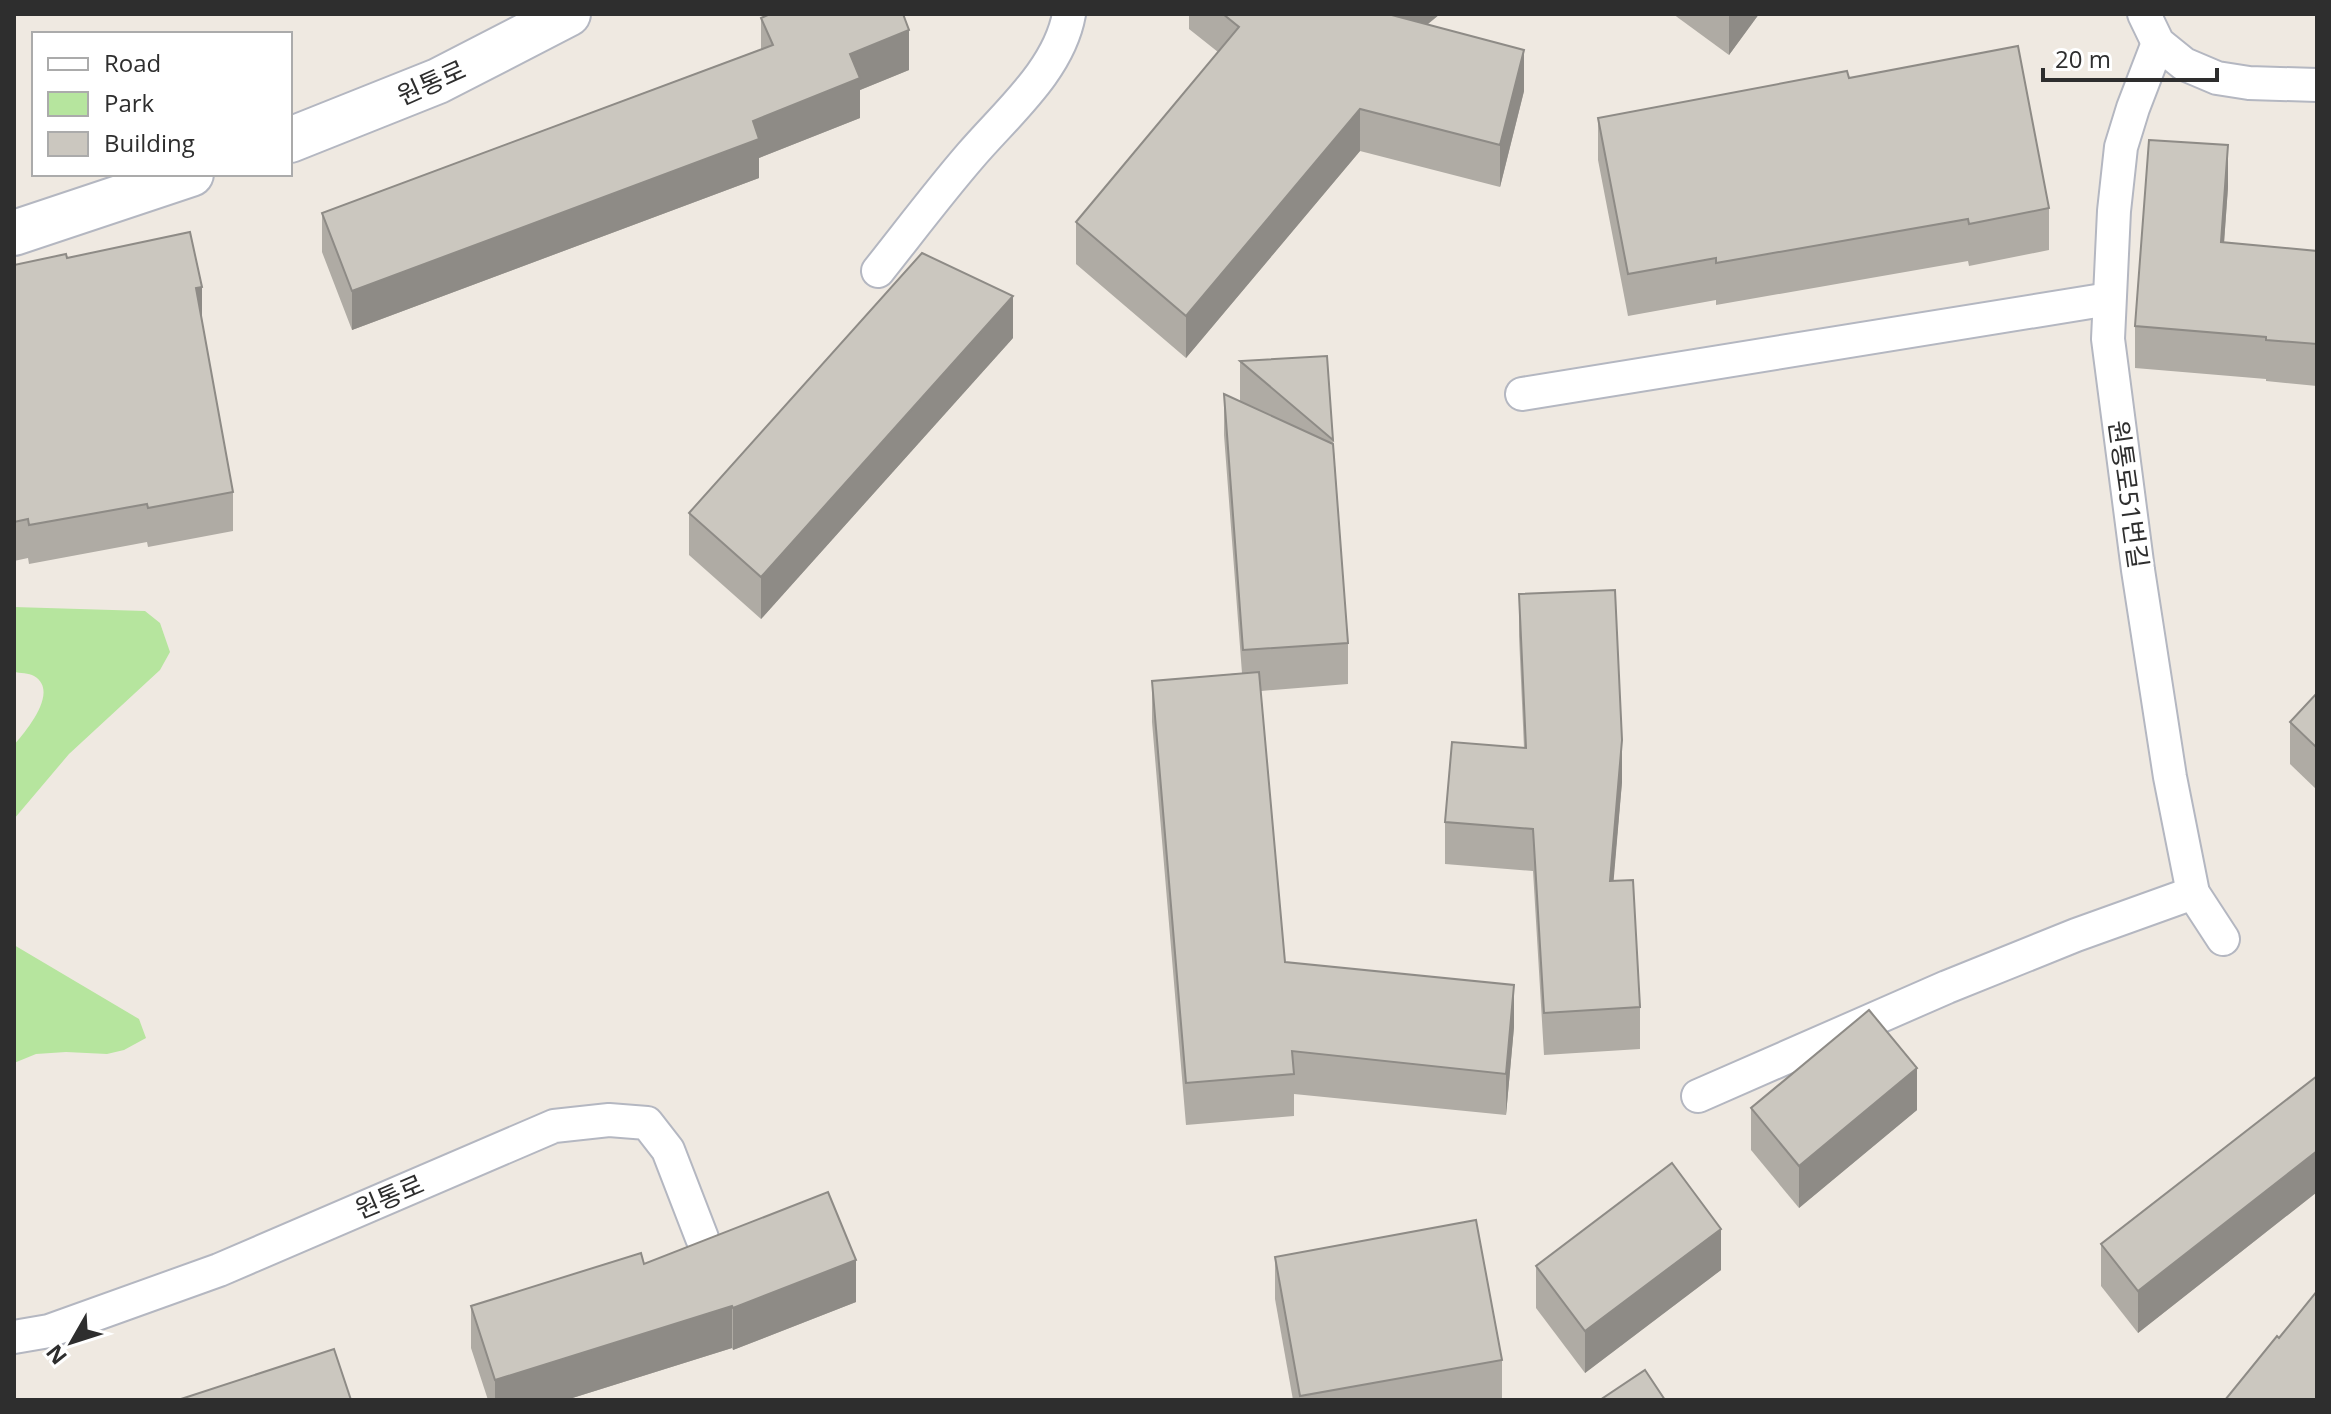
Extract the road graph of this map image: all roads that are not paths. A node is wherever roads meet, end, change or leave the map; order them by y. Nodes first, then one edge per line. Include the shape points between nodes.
1 (568, 14) edge
2 (1069, 14) edge
3 (2144, 14) edge
4 (2158, 43) junction
5 (2317, 85) edge
6 (292, 139) edge
7 (185, 176) edge
8 (14, 233) edge
9 (878, 271) dead end
10 (2109, 299) junction
11 (1522, 394) dead end
12 (2193, 893) junction
13 (2223, 939) dead end
14 (1698, 1096) dead end
15 (702, 1238) edge
16 (14, 1337) edge

1 - 6 street, 원통로 via 438,81
2 - 9 lane via 1044,70
3 - 4 lane
4 - 5 lane via 2184,64 2217,78
4 - 10 lane, 원통로51번길 via 2121,147
7 - 8 street
10 - 11 lane
10 - 12 lane, 원통로51번길 via 2108,339 2138,570
12 - 13 lane, 원통로51번길
12 - 14 lane via 1947,987
15 - 16 lane, 원통로 via 668,1150 647,1123 609,1120 554,1126 219,1270 49,1331

